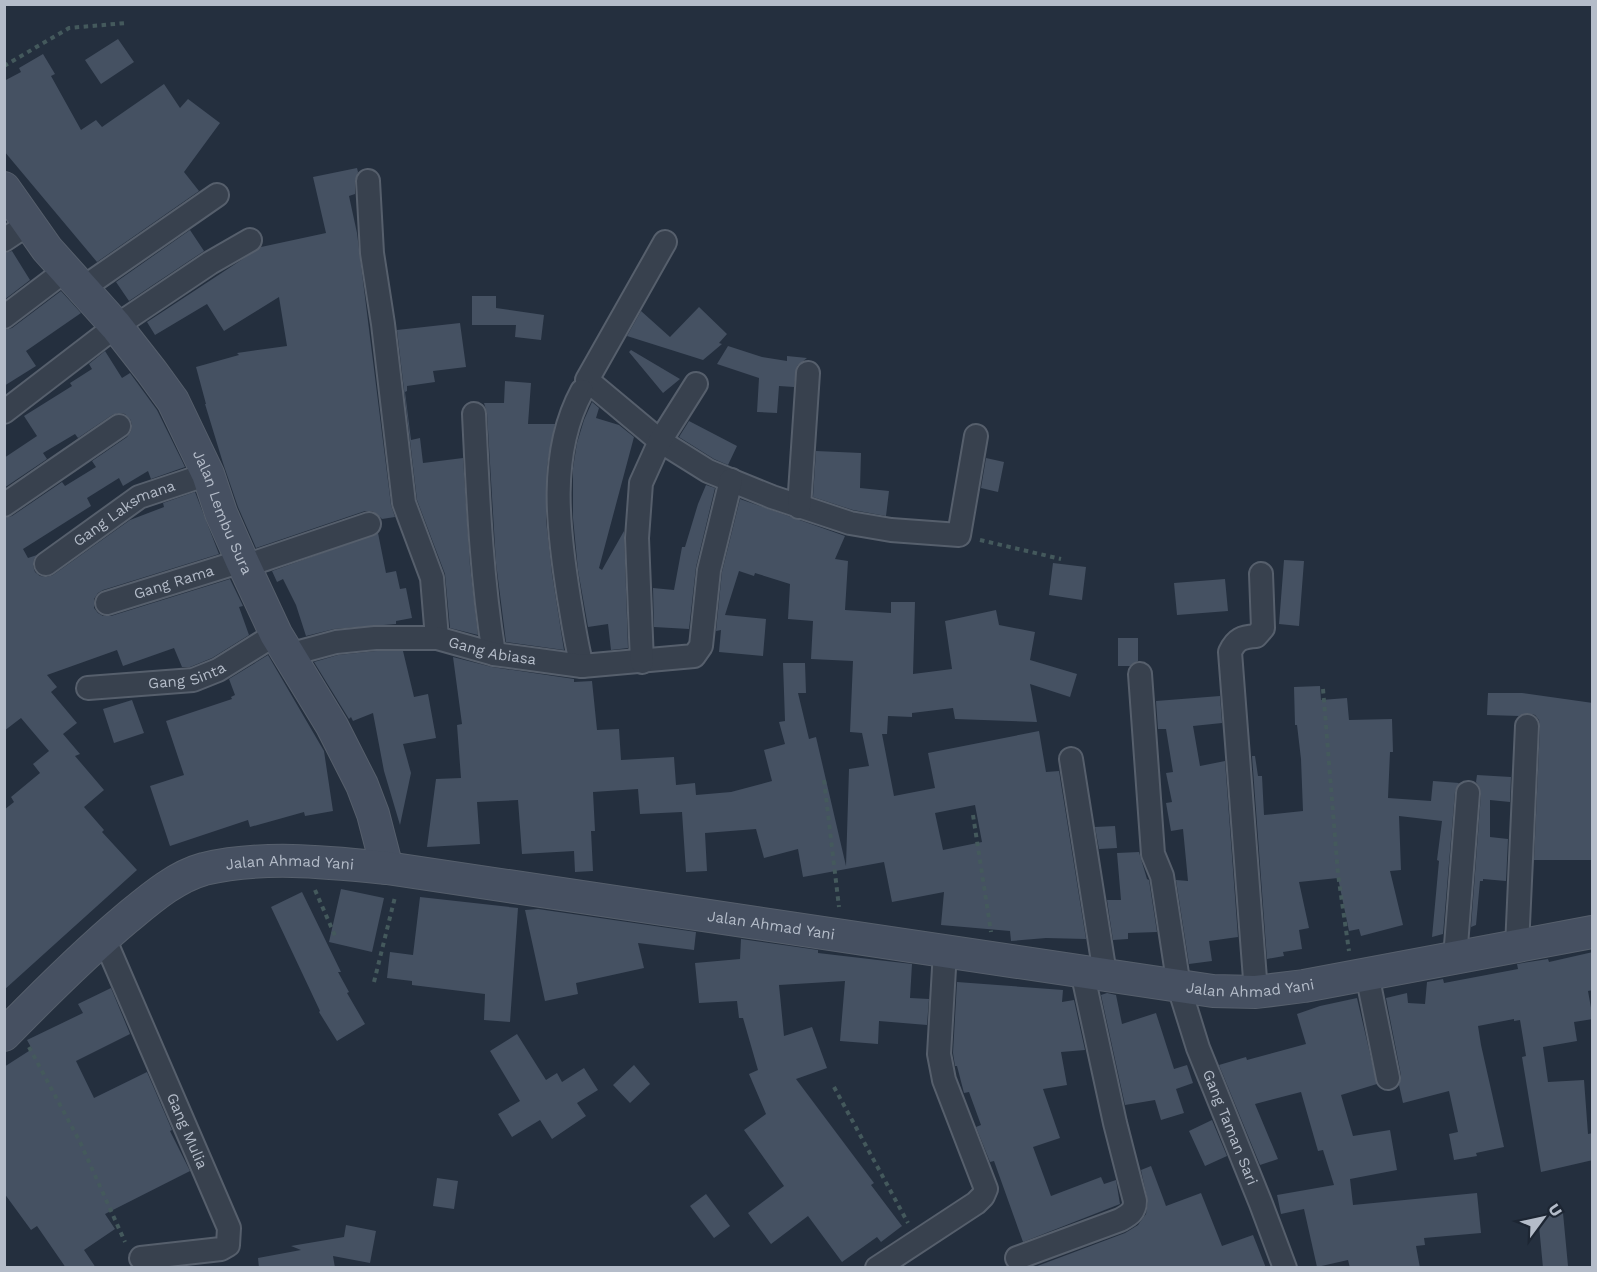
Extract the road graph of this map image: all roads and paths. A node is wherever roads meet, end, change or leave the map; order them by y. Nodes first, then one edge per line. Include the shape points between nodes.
1 (126, 23) dead end
2 (4, 66) edge
3 (368, 181) dead end
4 (4, 188) edge
5 (217, 195) dead end
6 (16, 232) edge
7 (250, 240) dead end
8 (665, 242) dead end
9 (75, 279) junction
10 (4, 317) edge
11 (116, 326) junction
12 (808, 373) dead end
13 (696, 384) dead end
14 (582, 391) dead end
15 (4, 412) edge
16 (474, 414) dead end
17 (119, 426) dead end
18 (976, 436) dead end
19 (660, 441) junction
20 (208, 474) junction
21 (731, 480) junction
22 (4, 505) edge
23 (799, 507) junction
24 (369, 524) dead end
25 (959, 535) junction
26 (1061, 558) dead end
27 (46, 564) dead end
28 (243, 564) junction
29 (1261, 574) dead end
30 (107, 603) dead end
31 (437, 638) junction
32 (282, 644) junction
33 (494, 654) junction
34 (642, 662) junction
35 (582, 666) junction
36 (1140, 674) dead end
37 (88, 688) dead end
38 (1323, 689) dead end
39 (1527, 726) dead end
40 (1071, 759) dead end
41 (824, 780) dead end
42 (1468, 794) dead end
43 (973, 815) dead end
44 (303, 861) junction
45 (394, 869) junction
46 (1593, 932) edge
47 (842, 935) junction
48 (104, 938) junction
49 (336, 938) dead end
50 (1517, 947) junction
51 (945, 951) junction
52 (1455, 958) junction
53 (996, 959) junction
54 (1093, 973) junction
55 (1360, 976) junction
56 (374, 982) dead end
57 (1179, 987) junction
58 (1256, 992) junction
59 (10, 1029) edge
60 (1388, 1078) dead end
61 (834, 1087) dead end
62 (918, 1242) junction
63 (141, 1258) joint
64 (1017, 1258) dead end
65 (877, 1268) edge
66 (1285, 1268) edge

1 - 2 path via 69,28
3 - 31 street via 372,253 404,503 432,578
4 - 6 main road, Jalan Lembu Sura
5 - 9 street
6 - 9 main road, Jalan Lembu Sura
7 - 11 street
8 - 19 street via 587,380
9 - 10 street
9 - 11 main road, Jalan Lembu Sura
11 - 15 street
11 - 20 main road, Jalan Lembu Sura via 173,401
12 - 23 street
13 - 19 street
14 - 35 street via 563,438 558,495 563,562
16 - 33 street via 480,550
17 - 22 street
18 - 25 street
19 - 21 street via 708,471
19 - 34 street via 641,483 638,510
20 - 27 street, Gang Laksmana via 139,496
20 - 28 main road, Jalan Lembu Sura
21 - 23 street
21 - 34 street, Gang Abiasa via 709,570 701,646 690,658
23 - 25 street via 850,523
24 - 28 street, Gang Rama
25 - 26 path
28 - 30 street, Gang Rama
28 - 32 main road, Jalan Lembu Sura
29 - 58 street via 1263,628 1256,636 1242,637 1230,652
31 - 32 street, Gang Abiasa
31 - 33 street, Gang Abiasa
32 - 37 street, Gang Sinta via 194,680
32 - 45 main road, Jalan Lembu Sura via 362,784
33 - 35 street, Gang Abiasa
34 - 35 street, Gang Abiasa
36 - 57 street, Gang Taman Sari via 1153,854 1162,876
38 - 55 path via 1338,874
39 - 50 street
40 - 54 street
41 - 47 path
42 - 52 street
43 - 53 path
44 - 45 main road, Jalan Ahmad Yani
44 - 48 main road, Jalan Ahmad Yani via 253,862 203,870 164,889
44 - 49 path
45 - 47 main road, Jalan Ahmad Yani
45 - 56 path
46 - 50 main road, Jalan Ahmad Yani
47 - 51 main road, Jalan Ahmad Yani
48 - 59 main road, Jalan Ahmad Yani
48 - 63 street, Gang Mulia via 229,1228 228,1245 221,1249
50 - 52 main road, Jalan Ahmad Yani
51 - 53 main road, Jalan Ahmad Yani
51 - 62 street via 939,1054 944,1080 986,1189 976,1203
52 - 55 main road, Jalan Ahmad Yani
53 - 54 main road, Jalan Ahmad Yani
54 - 57 main road, Jalan Ahmad Yani
54 - 64 street via 1115,1123 1135,1207 1120,1220
55 - 58 main road, Jalan Ahmad Yani
55 - 60 street
57 - 58 main road, Jalan Ahmad Yani
57 - 66 street, Gang Taman Sari via 1198,1048
59 - 63 path via 80,1142 127,1245
61 - 62 path
62 - 65 street

